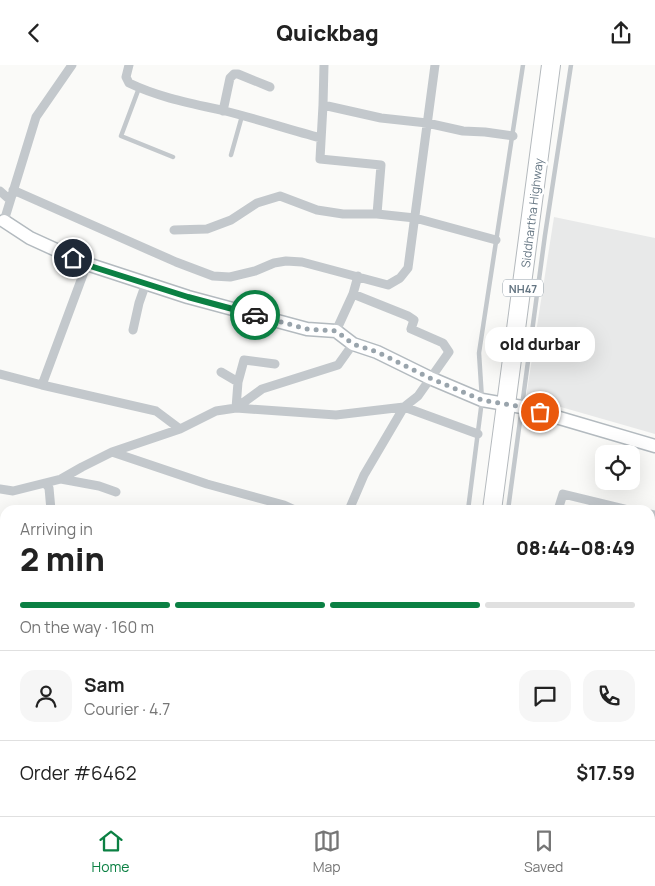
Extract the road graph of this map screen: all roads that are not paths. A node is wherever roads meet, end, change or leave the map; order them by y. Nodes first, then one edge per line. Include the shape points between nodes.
1 (72, 65) edge
2 (129, 65) edge
3 (324, 65) edge
4 (435, 65) edge
5 (523, 65) edge
6 (541, 65) edge
7 (551, 65) edge
8 (572, 65) edge
9 (270, 87) dead end
10 (139, 88) junction
11 (323, 105) junction
12 (223, 111) junction
13 (242, 116) junction
14 (427, 123) junction
15 (513, 136) junction
16 (320, 138) junction
17 (231, 155) dead end
18 (173, 157) dead end
19 (13, 190) junction
20 (0, 191) edge
21 (10, 200) junction
22 (377, 214) junction
23 (415, 218) junction
24 (2, 221) edge
25 (174, 229) dead end
26 (496, 240) junction
27 (87, 265) junction
28 (358, 276) junction
29 (146, 283) junction
30 (353, 294) junction
31 (133, 330) dead end
32 (336, 331) junction
33 (353, 344) junction
34 (275, 364) dead end
35 (221, 372) dead end
36 (0, 374) edge
37 (430, 378) junction
38 (238, 383) junction
39 (42, 385) junction
40 (501, 404) junction
41 (404, 407) junction
42 (236, 409) junction
43 (180, 429) junction
44 (478, 434) junction
45 (655, 446) edge
46 (112, 452) junction
47 (61, 479) junction
48 (45, 483) junction
49 (0, 489) edge
50 (116, 492) dead end
51 (51, 505) edge
52 (284, 505) edge
53 (351, 505) edge
54 (469, 505) edge
55 (483, 505) edge
56 (492, 505) edge
57 (508, 505) edge
58 (560, 505) edge
59 (608, 505) edge

1 - 19 street via 36,117
2 - 10 street via 126,77 129,83
3 - 11 street
4 - 14 street
5 - 15 lane
6 - 40 highway, Siddhartha Highway / NH47
7 - 40 highway, Siddhartha Highway / NH47 via 523,288
8 - 40 lane via 545,235
9 - 12 street via 234,74 230,78
10 - 12 street
10 - 18 lane via 121,136
11 - 14 street via 381,119
11 - 16 street
12 - 13 street
13 - 16 street
13 - 17 lane
14 - 15 street via 463,131
14 - 23 street
15 - 26 lane
16 - 22 street via 320,159 381,165
19 - 21 street
19 - 28 street via 213,276 230,277 286,261
20 - 21 street
21 - 24 street
22 - 23 street
22 - 25 street via 317,210 280,196 257,203 231,220 206,229
23 - 26 street
23 - 28 street via 408,268 400,278 388,285
24 - 27 street
26 - 40 lane via 480,353
27 - 29 street
27 - 39 street
28 - 30 street
29 - 31 street
29 - 32 street via 307,329
30 - 32 street
30 - 37 street via 408,316 414,320 411,329 446,346 449,352
32 - 33 street
33 - 37 street
33 - 42 street via 338,365 262,389
34 - 38 street via 244,359
35 - 38 street
36 - 39 street
37 - 40 street
37 - 41 street
38 - 42 street
39 - 43 street via 156,411
40 - 44 lane
40 - 45 street
40 - 55 highway, Siddhartha Highway / NH47
40 - 56 highway, Siddhartha Highway / NH47
40 - 57 lane
41 - 42 street via 336,415
41 - 44 street
41 - 53 street via 364,475
42 - 43 street via 216,411
43 - 46 street
44 - 54 lane
46 - 47 street
46 - 52 street via 207,484
47 - 48 street
47 - 50 street
48 - 49 street via 13,491
48 - 51 street via 49,488
58 - 59 street via 563,494

